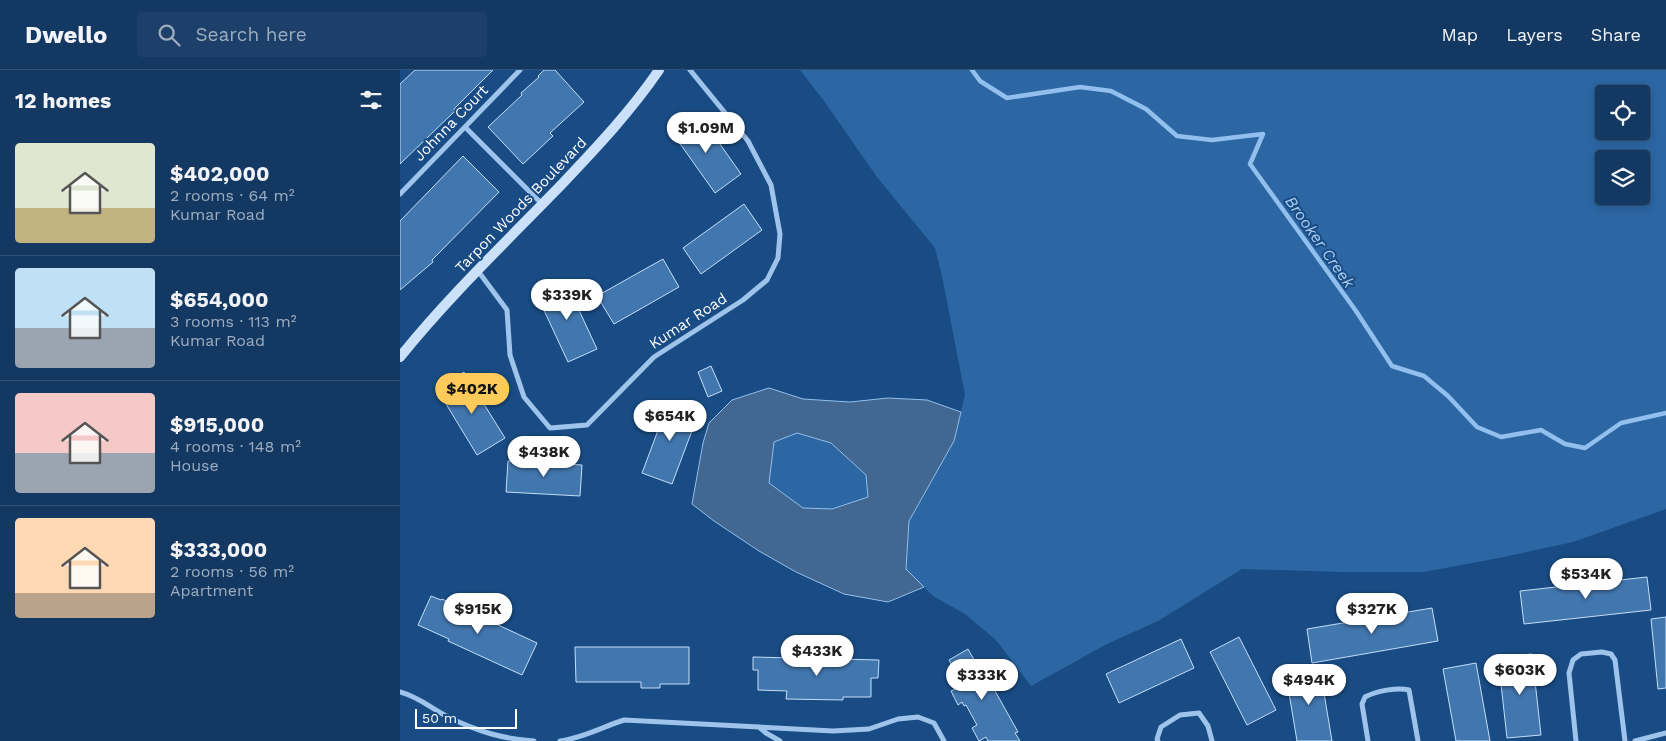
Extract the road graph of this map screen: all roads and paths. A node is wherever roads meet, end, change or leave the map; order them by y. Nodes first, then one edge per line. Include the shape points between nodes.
1 (520, 70) edge
2 (659, 70) edge
3 (690, 70) edge
4 (465, 128) junction
5 (400, 194) edge
6 (542, 205) junction
7 (478, 271) junction
8 (400, 357) edge
9 (400, 692) edge
10 (759, 727) junction
11 (1666, 733) edge
12 (534, 741) edge
13 (560, 741) edge
14 (780, 741) edge
15 (944, 741) edge
16 (1158, 741) edge
17 (1212, 741) edge
18 (1368, 741) edge
19 (1418, 741) edge
20 (1576, 741) edge
21 (1625, 741) edge
22 (1635, 741) edge

1 - 4 street, Johnna Court
2 - 6 street, Tarpon Woods Boulevard via 596,148
3 - 7 street, Kumar Road via 748,141 771,185 780,234 778,258 767,280 743,300 654,357 587,425 550,428 524,396 510,355 507,310
4 - 5 street, Johnna Court
4 - 6 street
6 - 7 street, Tarpon Woods Boulevard
7 - 8 street, Tarpon Woods Boulevard
9 - 12 street via 417,697 447,716 484,732 514,740
10 - 13 street via 624,720 577,739
10 - 14 street
10 - 15 street via 860,730 918,716 934,723
11 - 22 street
16 - 17 street via 1161,727 1180,716 1199,713 1208,726
18 - 19 street via 1362,704 1365,697 1398,689 1409,690
20 - 21 street via 1568,673 1573,660 1581,654 1602,652 1611,654 1615,660

